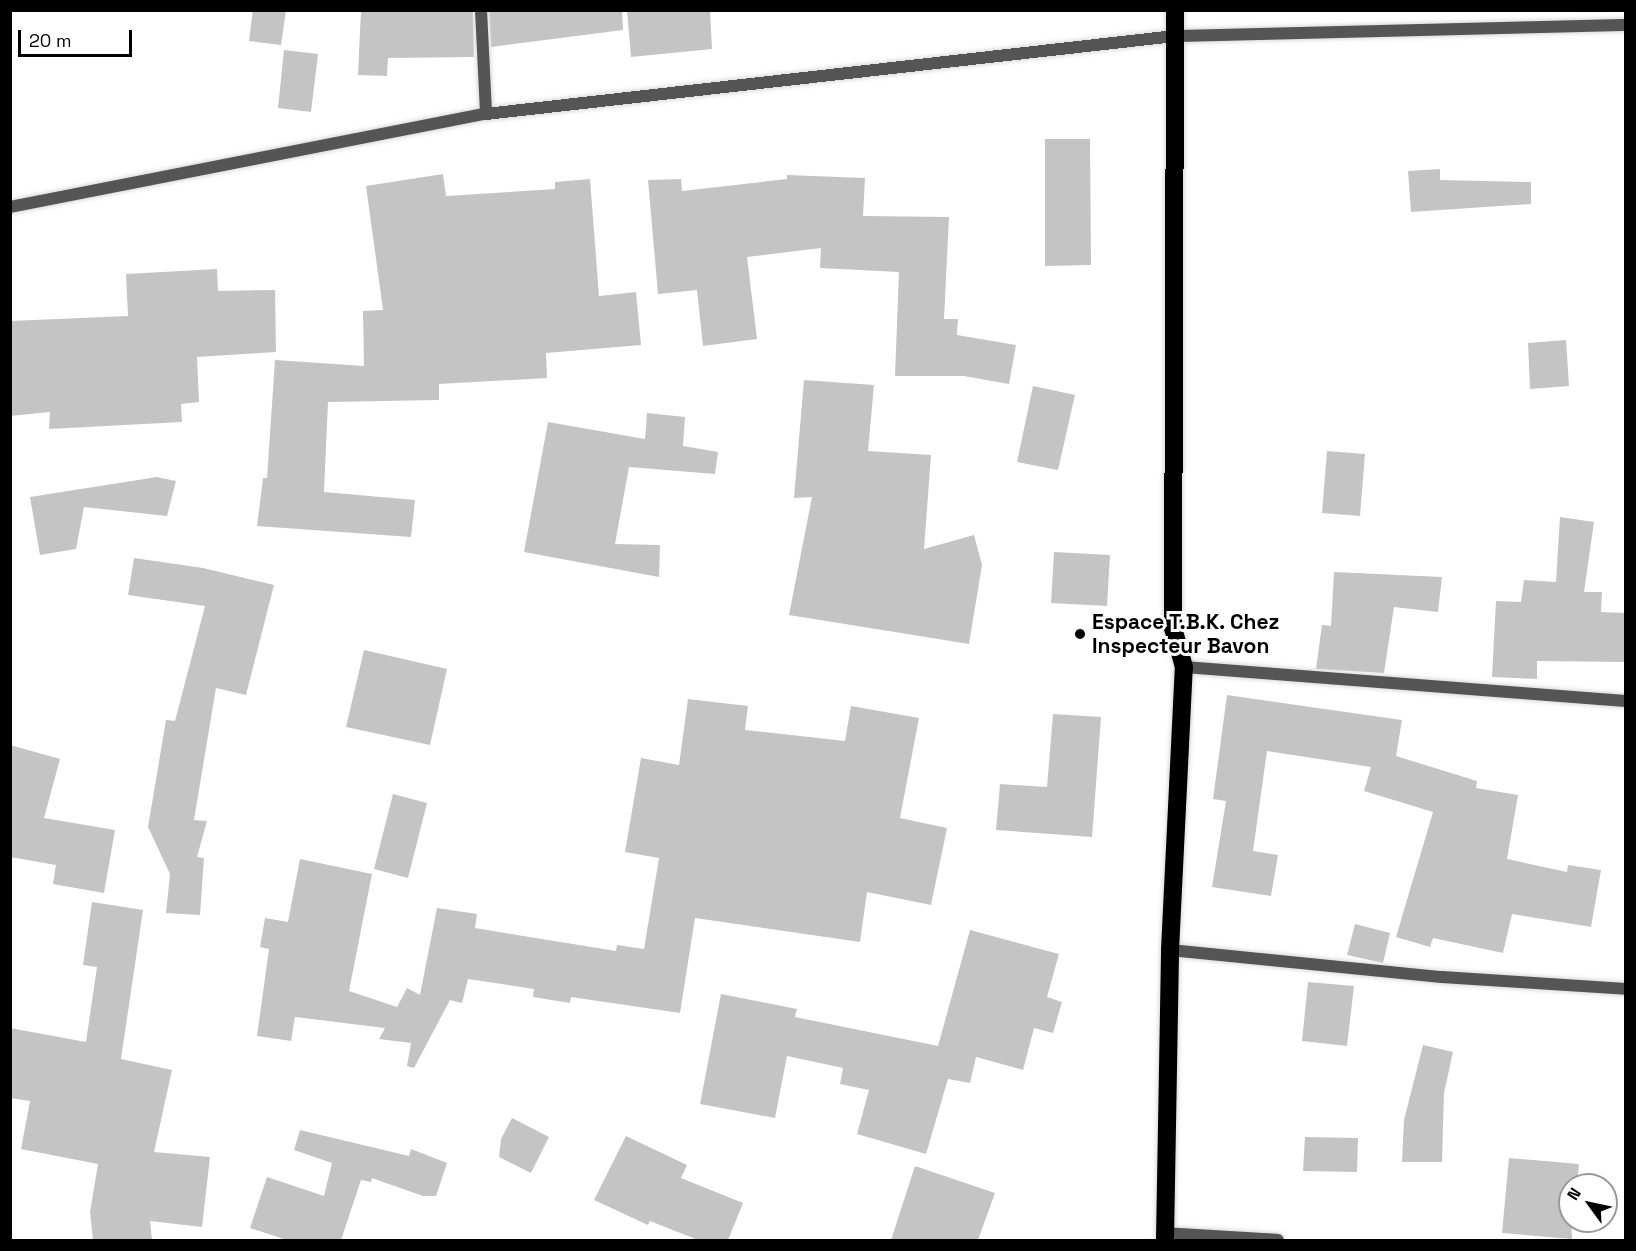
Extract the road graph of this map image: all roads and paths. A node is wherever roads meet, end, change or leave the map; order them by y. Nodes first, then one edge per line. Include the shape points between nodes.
1 (481, 10) edge
2 (1175, 10) edge
3 (1626, 25) edge
4 (1175, 36) junction
5 (486, 114) junction
6 (11, 205) edge
7 (1185, 667) junction
8 (1626, 701) edge
9 (1170, 950) junction
10 (1626, 989) edge
11 (1165, 1237) edge
12 (1278, 1240) edge

1 - 5 street
2 - 4 highway
3 - 4 street
4 - 5 street
4 - 7 highway via 1173,628
5 - 6 street
7 - 8 street
7 - 9 highway
9 - 10 street via 1442,977
9 - 11 highway
11 - 12 street

